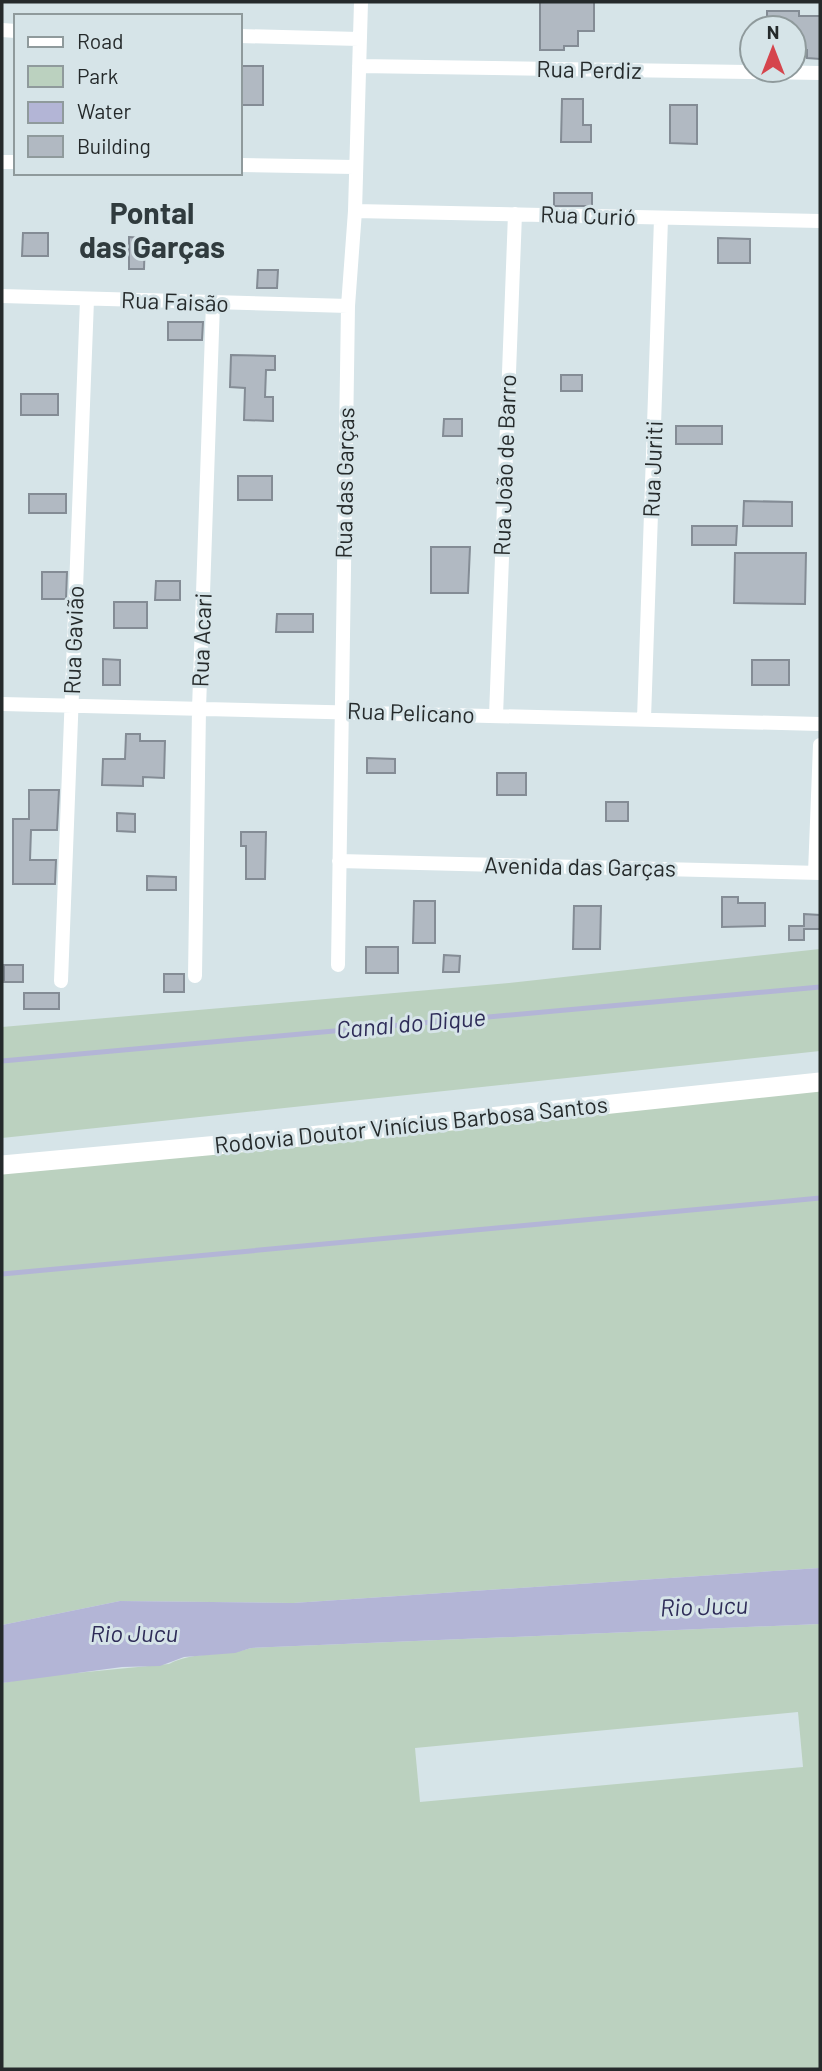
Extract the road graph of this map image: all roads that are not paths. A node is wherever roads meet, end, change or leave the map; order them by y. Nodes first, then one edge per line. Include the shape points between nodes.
1 (361, 2) edge
2 (242, 36) edge
3 (359, 39) junction
4 (359, 66) junction
5 (820, 73) edge
6 (242, 165) edge
7 (354, 167) junction
8 (355, 212) junction
9 (515, 214) junction
10 (661, 219) junction
11 (820, 221) edge
12 (2, 296) edge
13 (87, 300) junction
14 (213, 303) junction
15 (348, 306) junction
16 (2, 704) edge
17 (71, 706) junction
18 (199, 709) junction
19 (340, 711) junction
20 (496, 716) junction
21 (644, 719) junction
22 (820, 724) edge
23 (820, 745) edge
24 (339, 860) junction
25 (817, 873) edge
26 (338, 965) dead end
27 (195, 976) dead end
28 (61, 981) dead end
29 (820, 1082) edge
30 (2, 1165) edge

1 - 3 street, Rua das Garças
2 - 3 street
3 - 4 street, Rua das Garças
4 - 5 street, Rua Perdiz
4 - 7 street, Rua das Garças
6 - 7 street
7 - 8 street, Rua das Garças
8 - 9 street, Rua Curió
8 - 15 street, Rua das Garças
9 - 10 street, Rua Curió
9 - 20 street, Rua João de Barro
10 - 11 street, Rua Curió
10 - 21 street, Rua Juriti
12 - 13 street, Rua Faisão
13 - 14 street, Rua Faisão
13 - 17 street, Rua Gavião
14 - 15 street, Rua Faisão
14 - 18 street, Rua Acari
15 - 19 street, Rua das Garças
16 - 17 street, Rua Pelicano
17 - 18 street, Rua Pelicano
17 - 28 street, Rua Gavião
18 - 19 street, Rua Pelicano
18 - 27 street, Rua Acari
19 - 20 street, Rua Pelicano
19 - 24 street, Rua das Garças
20 - 21 street, Rua Pelicano
21 - 22 street, Rua Pelicano
23 - 25 street
24 - 25 street, Avenida das Garças
24 - 26 street, Rua das Garças
29 - 30 main road, Rodovia Doutor Vinícius Barbosa Santos

